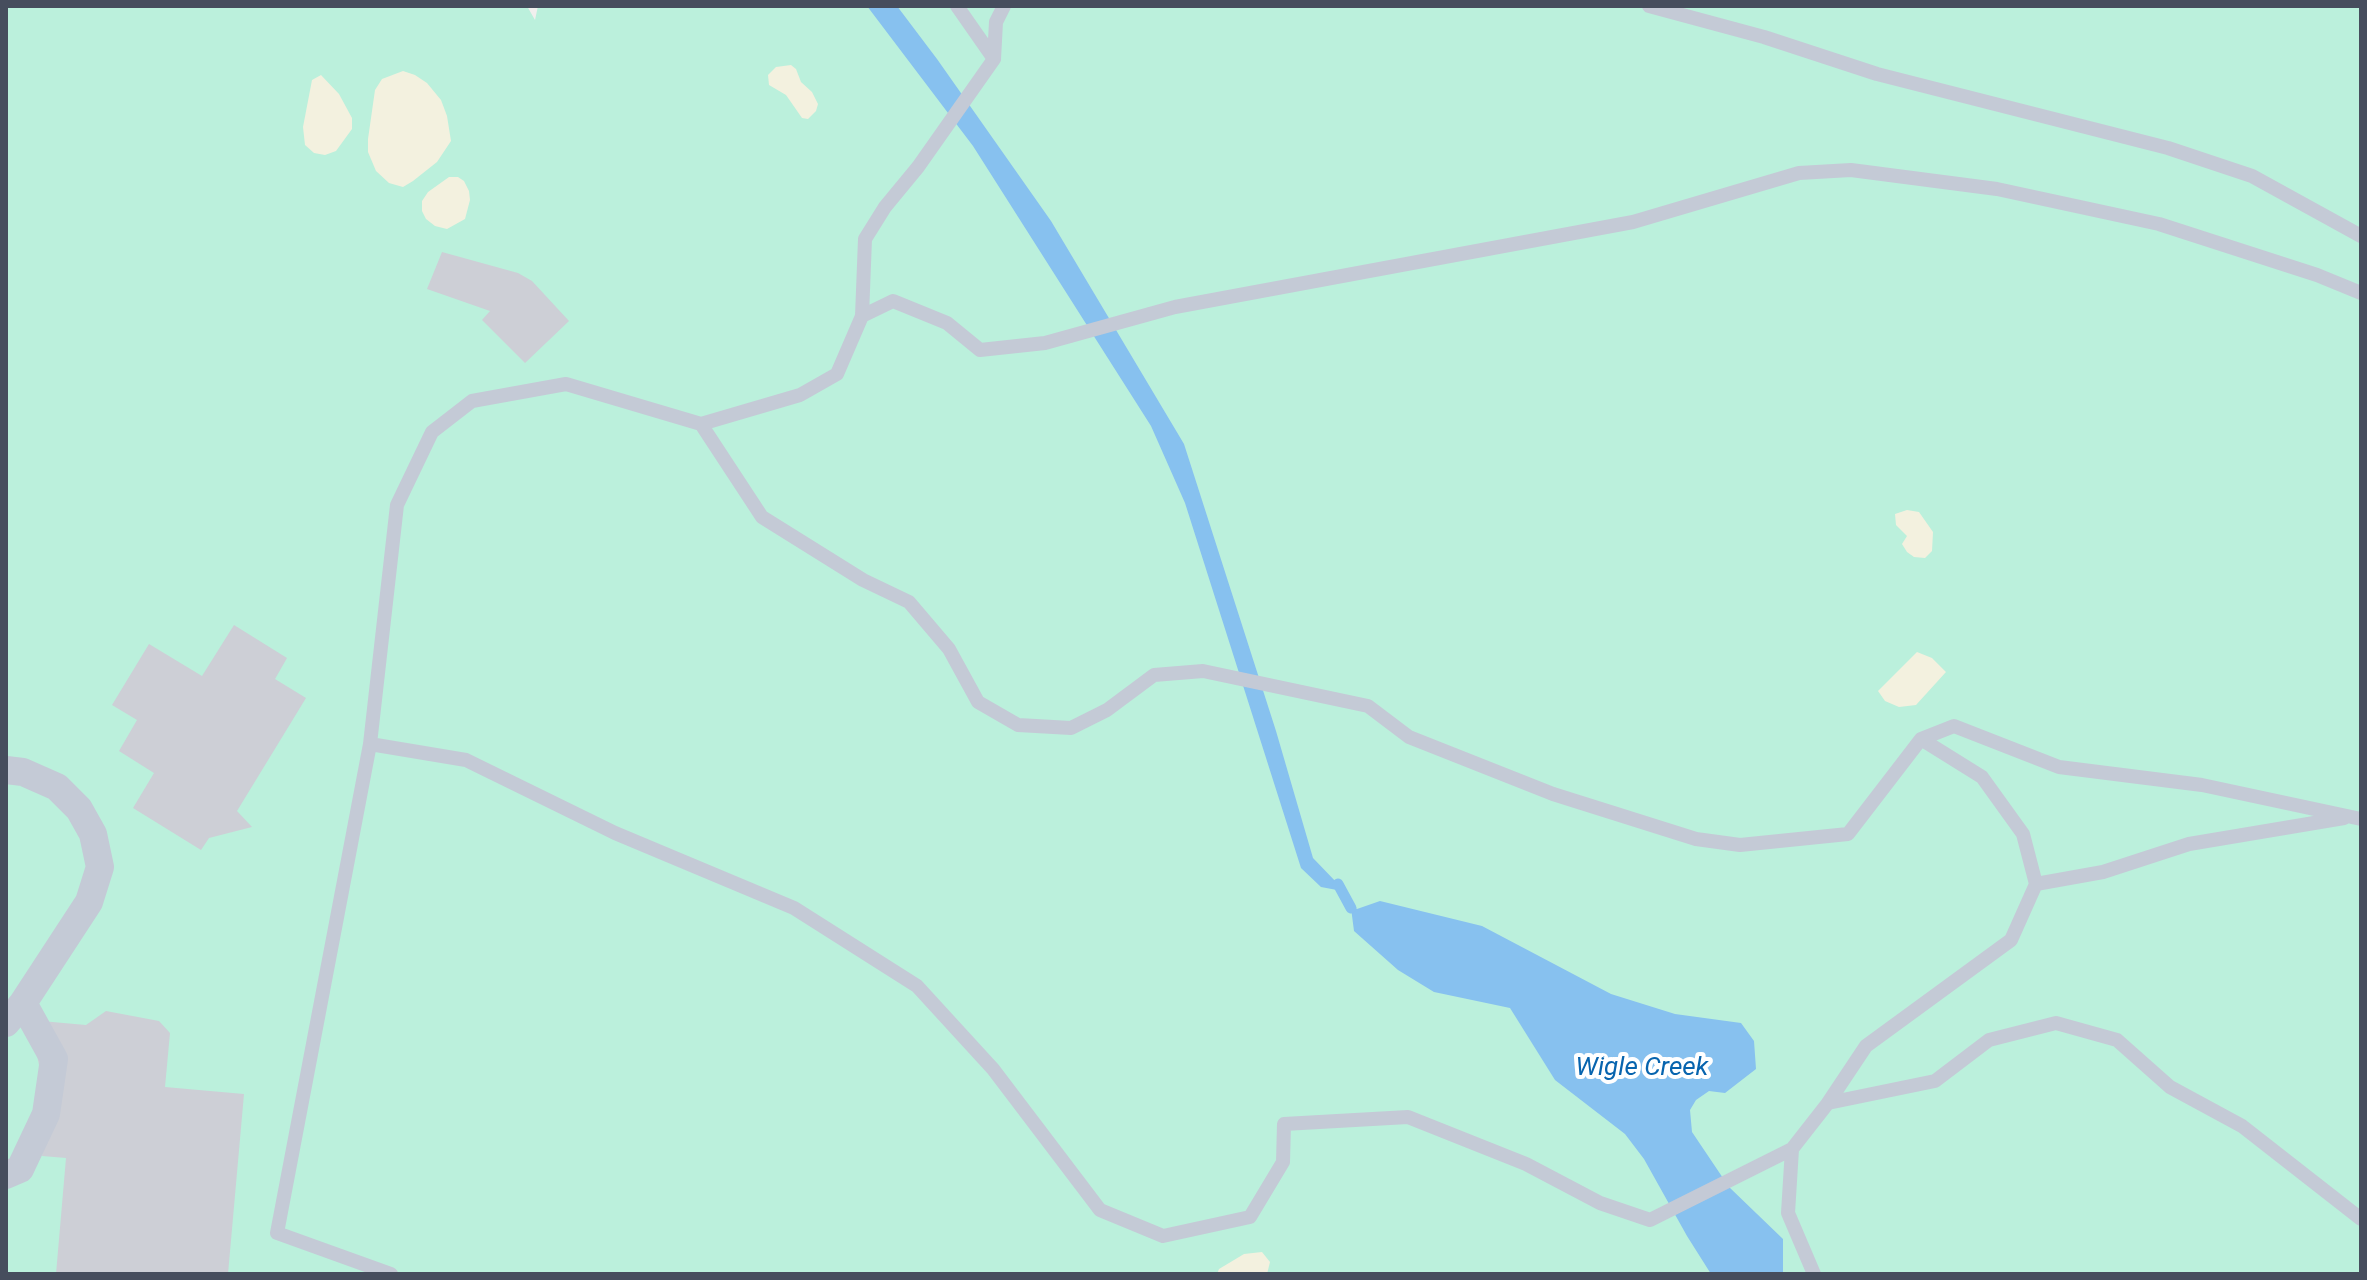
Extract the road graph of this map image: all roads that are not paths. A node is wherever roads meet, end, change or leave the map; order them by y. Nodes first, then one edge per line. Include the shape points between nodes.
1 (957, 6) edge
2 (1004, 6) edge
3 (1649, 6) edge
4 (994, 59) junction
5 (2361, 236) edge
6 (2361, 293) edge
7 (862, 316) junction
8 (701, 424) junction
9 (1921, 739) junction
10 (370, 744) junction
11 (6, 770) edge
12 (2357, 818) edge
13 (2036, 884) junction
14 (15, 1013) edge
15 (1828, 1103) junction
16 (1792, 1149) junction
17 (6, 1175) edge
18 (2361, 1219) edge
19 (391, 1274) edge
20 (1814, 1274) edge

1 - 4 lane
2 - 4 lane via 996,22
3 - 5 lane via 1877,74 2168,148 2252,176
4 - 7 lane via 865,239
6 - 7 lane via 2159,224 1997,189 1851,170 1799,173 1633,222 1175,307 1045,343 980,350 947,323 893,301
7 - 8 lane via 837,374 800,395
8 - 9 lane via 762,517 909,602 949,649 978,702 1018,725 1071,728 1107,710 1154,675 1203,671 1368,706 1409,737 1553,794 1696,839 1740,845 1848,834
8 - 10 lane via 566,384 472,401 432,432 397,505
9 - 12 lane via 1954,726 2059,767 2202,785
9 - 13 lane via 1982,777 2023,834
10 - 16 lane via 466,760 615,833 794,908 917,986 993,1069 1100,1210 1163,1236 1250,1217 1283,1162 1284,1124 1408,1117 1650,1220
10 - 19 lane via 277,1233
11 - 14 street via 57,787 79,809 93,834 100,867 89,902
12 - 13 lane via 2218,838 2103,872
13 - 15 lane via 2011,940 1866,1046
14 - 17 street via 54,1059 46,1114 20,1169
15 - 16 lane
15 - 18 lane via 1935,1081 1989,1040 2056,1023 2117,1040 2170,1087 2242,1126
16 - 20 lane via 1788,1213

